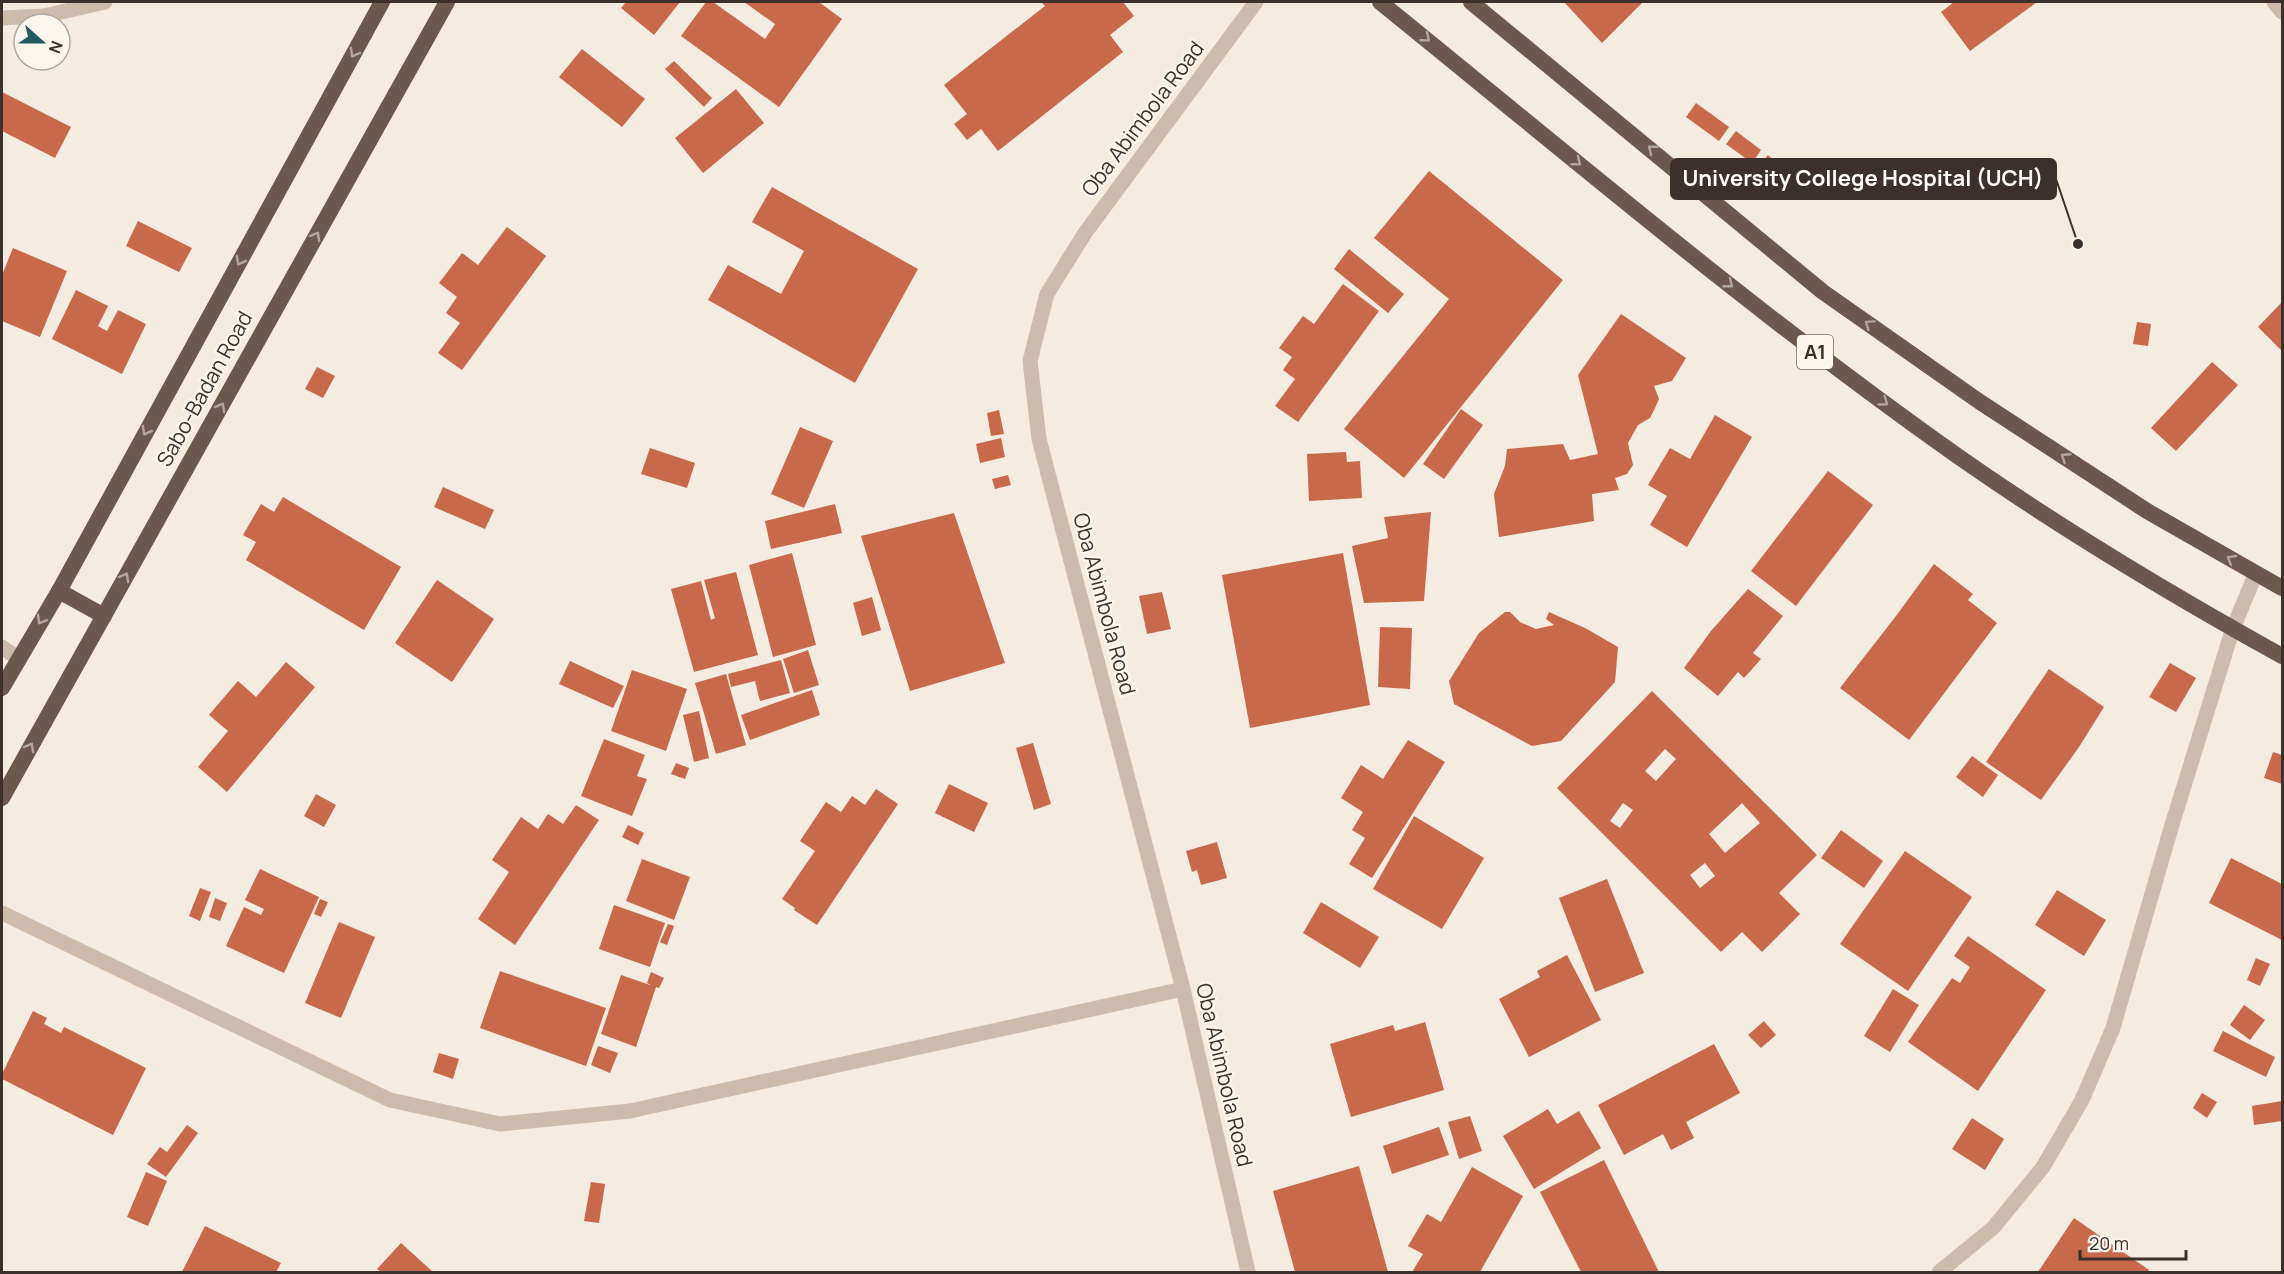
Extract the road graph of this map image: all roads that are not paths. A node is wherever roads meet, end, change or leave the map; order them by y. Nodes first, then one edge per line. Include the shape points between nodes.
1 (105, 2) edge
2 (382, 2) edge
3 (447, 2) edge
4 (1256, 2) edge
5 (1380, 2) edge
6 (1471, 2) edge
7 (2274, 2) edge
8 (2283, 12) edge
9 (2, 18) edge
10 (2256, 573) junction
11 (2283, 588) edge
12 (59, 591) junction
13 (104, 616) junction
14 (2233, 628) junction
15 (2, 647) edge
16 (2283, 656) edge
17 (19, 659) junction
18 (2, 688) edge
19 (2, 798) edge
20 (2, 913) edge
21 (1183, 989) junction
22 (1248, 1272) edge
23 (1939, 1272) edge

1 - 9 street via 44,16
2 -> 12 highway, Sabo-Badan Road
13 -> 3 highway, Sabo-Badan Road
4 - 21 street, Oba Abimbola Road via 1084,233 1047,294 1030,361 1039,439
5 -> 14 highway, A1 via 1807,346 1936,441 2070,531
10 -> 6 highway, A1 via 2127,498 1823,292
7 - 8 street
10 - 11 highway, A1
10 - 14 street
12 - 13 highway
12 -> 17 highway, Sabo-Badan Road
19 -> 13 highway, Sabo-Badan Road
14 - 16 highway, A1
14 - 23 street via 2113,1028 2082,1100 2043,1167 1993,1228
15 - 17 street
17 - 18 highway, Sabo-Badan Road
20 - 21 street via 390,1100 500,1124 630,1111
21 - 22 street, Oba Abimbola Road

